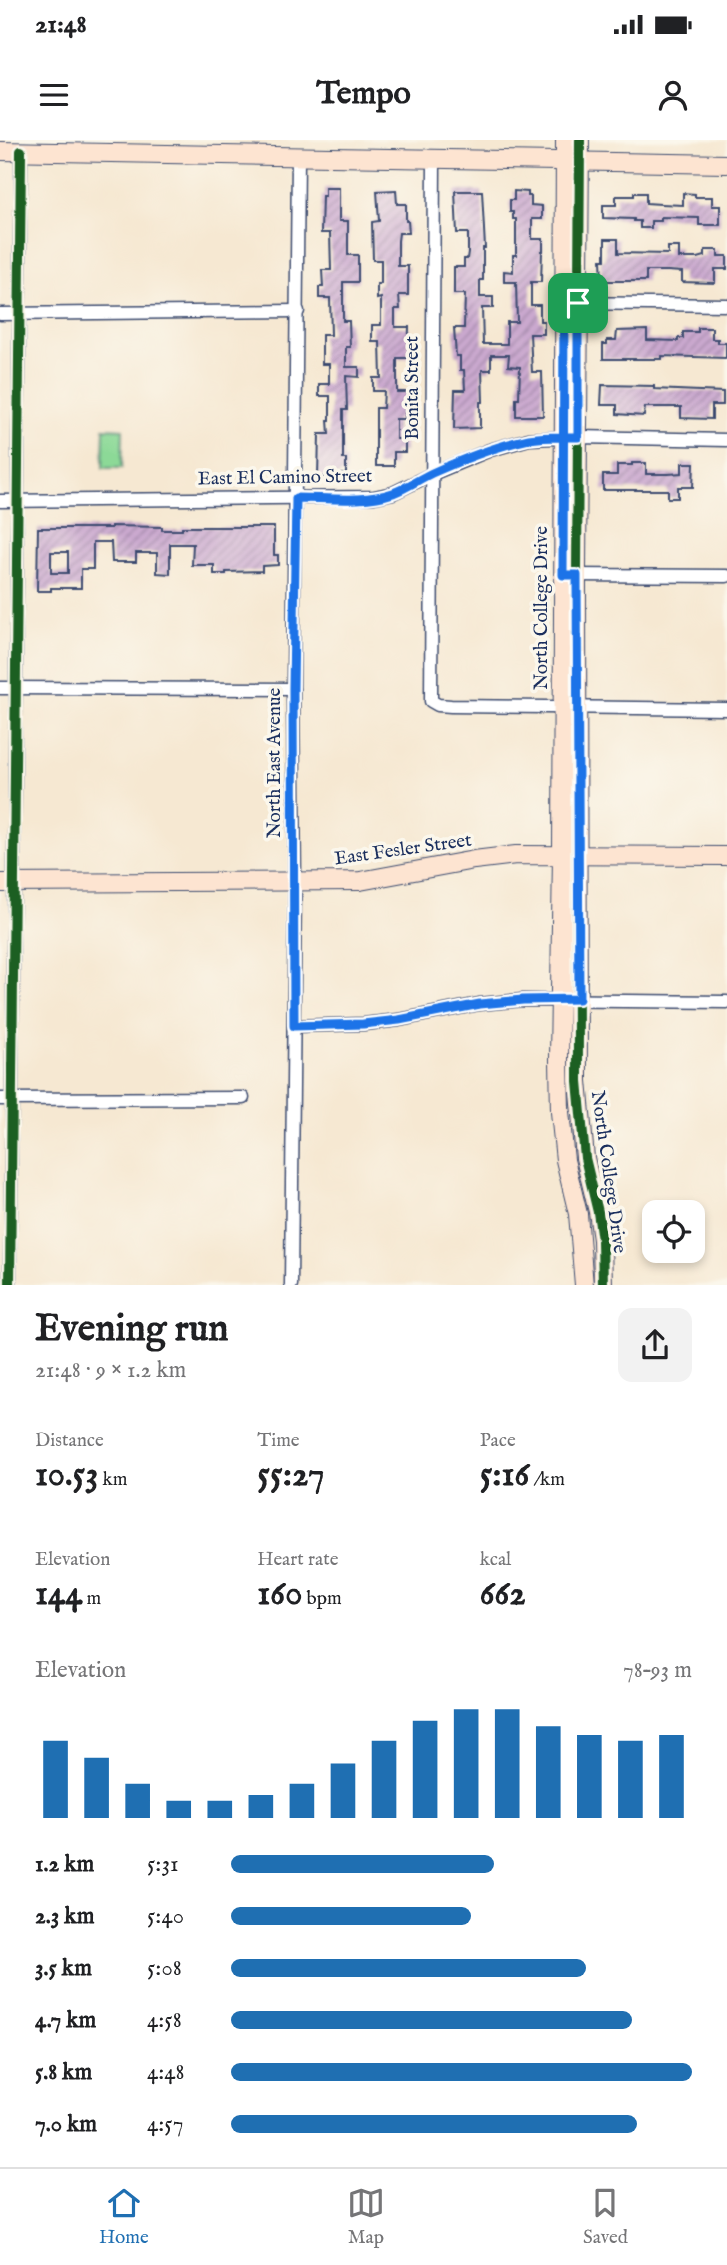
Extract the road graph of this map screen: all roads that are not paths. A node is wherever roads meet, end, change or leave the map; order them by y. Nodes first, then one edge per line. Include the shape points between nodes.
1 (565, 140) edge
2 (580, 140) edge
3 (164, 146) edge
4 (0, 151) edge
5 (21, 151) junction
6 (298, 157) junction
7 (434, 159) junction
8 (572, 162) junction
9 (727, 164) edge
10 (571, 303) junction
11 (727, 305) edge
12 (298, 311) junction
13 (0, 314) edge
14 (18, 314) junction
15 (571, 437) junction
16 (727, 440) edge
17 (432, 474) junction
18 (296, 498) junction
19 (0, 501) edge
20 (17, 501) junction
21 (570, 575) junction
22 (727, 576) edge
23 (0, 688) edge
24 (14, 688) junction
25 (293, 688) junction
26 (570, 706) junction
27 (727, 709) edge
28 (571, 854) junction
29 (727, 856) edge
30 (6, 883) edge
31 (295, 883) junction
32 (570, 999) junction
33 (727, 1002) edge
34 (294, 1026) junction
35 (243, 1098) dead end
36 (6, 1099) edge
37 (10, 1285) edge
38 (291, 1285) edge
39 (584, 1285) edge
40 (603, 1285) edge

1 - 8 street, North College Drive
2 - 8 street, North College Drive
3 - 5 street
3 - 6 street
4 - 5 street
5 - 14 street
6 - 7 street
6 - 12 street, North East Avenue
7 - 8 street
7 - 17 street, Bonita Street
8 - 9 street
8 - 10 street, North College Drive
10 - 11 street
10 - 15 street, North College Drive
12 - 14 street
12 - 18 street, North East Avenue
13 - 14 street
14 - 20 street
15 - 16 street, East El Camino Street
15 - 17 street, East El Camino Street via 529,439
15 - 21 street, North College Drive
17 - 18 street, East El Camino Street via 374,497
17 - 26 street, Bonita Street via 431,701 451,706
18 - 20 street, East El Camino Street
18 - 25 street, North East Avenue
19 - 20 street, East El Camino Street
20 - 24 street
21 - 22 street
21 - 26 street, North College Drive
23 - 24 street
24 - 25 street
24 - 30 street
25 - 31 street, North East Avenue
26 - 27 street
26 - 28 street, North College Drive
28 - 29 street, East Fesler Street
28 - 31 street, East Fesler Street via 474,860 360,881
28 - 32 street, North College Drive
30 - 31 street, East Fesler Street
30 - 36 street
31 - 34 street, North East Avenue
32 - 33 street
32 - 34 street via 480,1004 363,1024
32 - 39 street, North College Drive via 560,1112 578,1214
32 - 40 street, North College Drive via 581,1132 598,1212
34 - 38 street, North East Avenue
35 - 36 street
36 - 37 street

